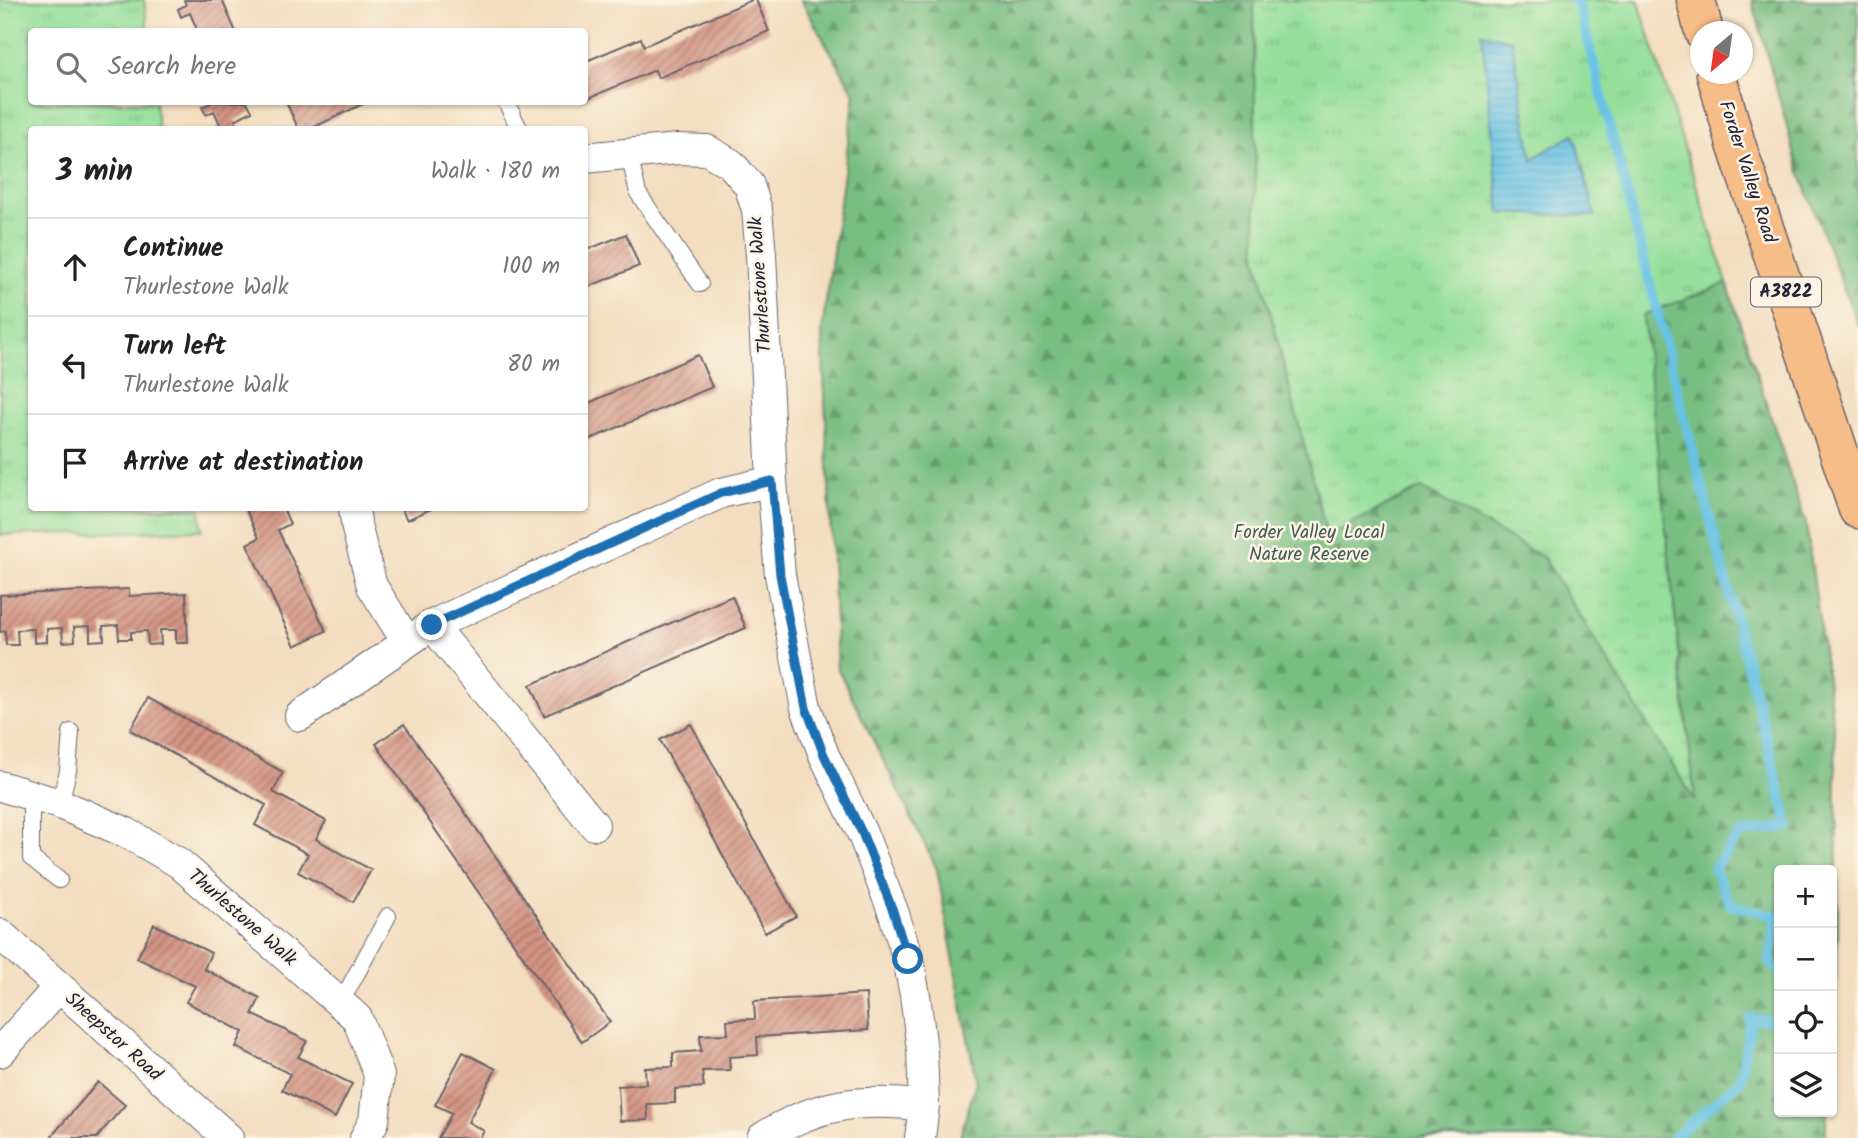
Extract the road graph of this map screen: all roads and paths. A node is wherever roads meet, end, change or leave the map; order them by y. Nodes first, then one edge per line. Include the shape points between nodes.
1 (1696, 0) edge
2 (1701, 21) edge
3 (1719, 84) edge
4 (508, 105) edge
5 (518, 126) edge
6 (629, 155) junction
7 (588, 158) edge
8 (700, 284) dead end
9 (772, 481) junction
10 (1858, 509) edge
11 (354, 511) edge
12 (432, 625) junction
13 (407, 642) junction
14 (300, 716) dead end
15 (71, 732) dead end
16 (0, 786) edge
17 (31, 794) junction
18 (60, 804) junction
19 (594, 825) dead end
20 (59, 880) dead end
21 (388, 916) dead end
22 (0, 934) edge
23 (58, 988) junction
24 (340, 1004) junction
25 (0, 1052) edge
26 (924, 1106) junction
27 (228, 1138) edge
28 (365, 1138) edge
29 (762, 1138) edge
30 (920, 1138) edge

1 - 2 main road
3 - 10 main road, Forder Valley Road / A3822
4 - 5 lane
6 - 7 street, Thurlestone Walk
6 - 8 lane via 638,193
6 - 9 street, Thurlestone Walk via 707,150 731,164 749,186 757,210 761,255
9 - 12 street via 721,493
9 - 26 street, Thurlestone Walk via 780,575 806,708 863,835 908,959 922,1050
11 - 13 street via 372,586
12 - 13 street
12 - 19 street
13 - 14 street
15 - 18 lane
16 - 17 street, Thurlestone Walk
17 - 18 street, Thurlestone Walk
17 - 20 lane via 31,858
18 - 24 street, Thurlestone Walk via 127,833 179,863
21 - 24 lane
22 - 23 street, Sheepstor Road
23 - 25 street
23 - 27 street, Sheepstor Road
24 - 28 street, Thurlestone Walk via 356,1018 379,1075 374,1121
26 - 29 street via 865,1102 817,1110
26 - 30 street, Thurlestone Walk

